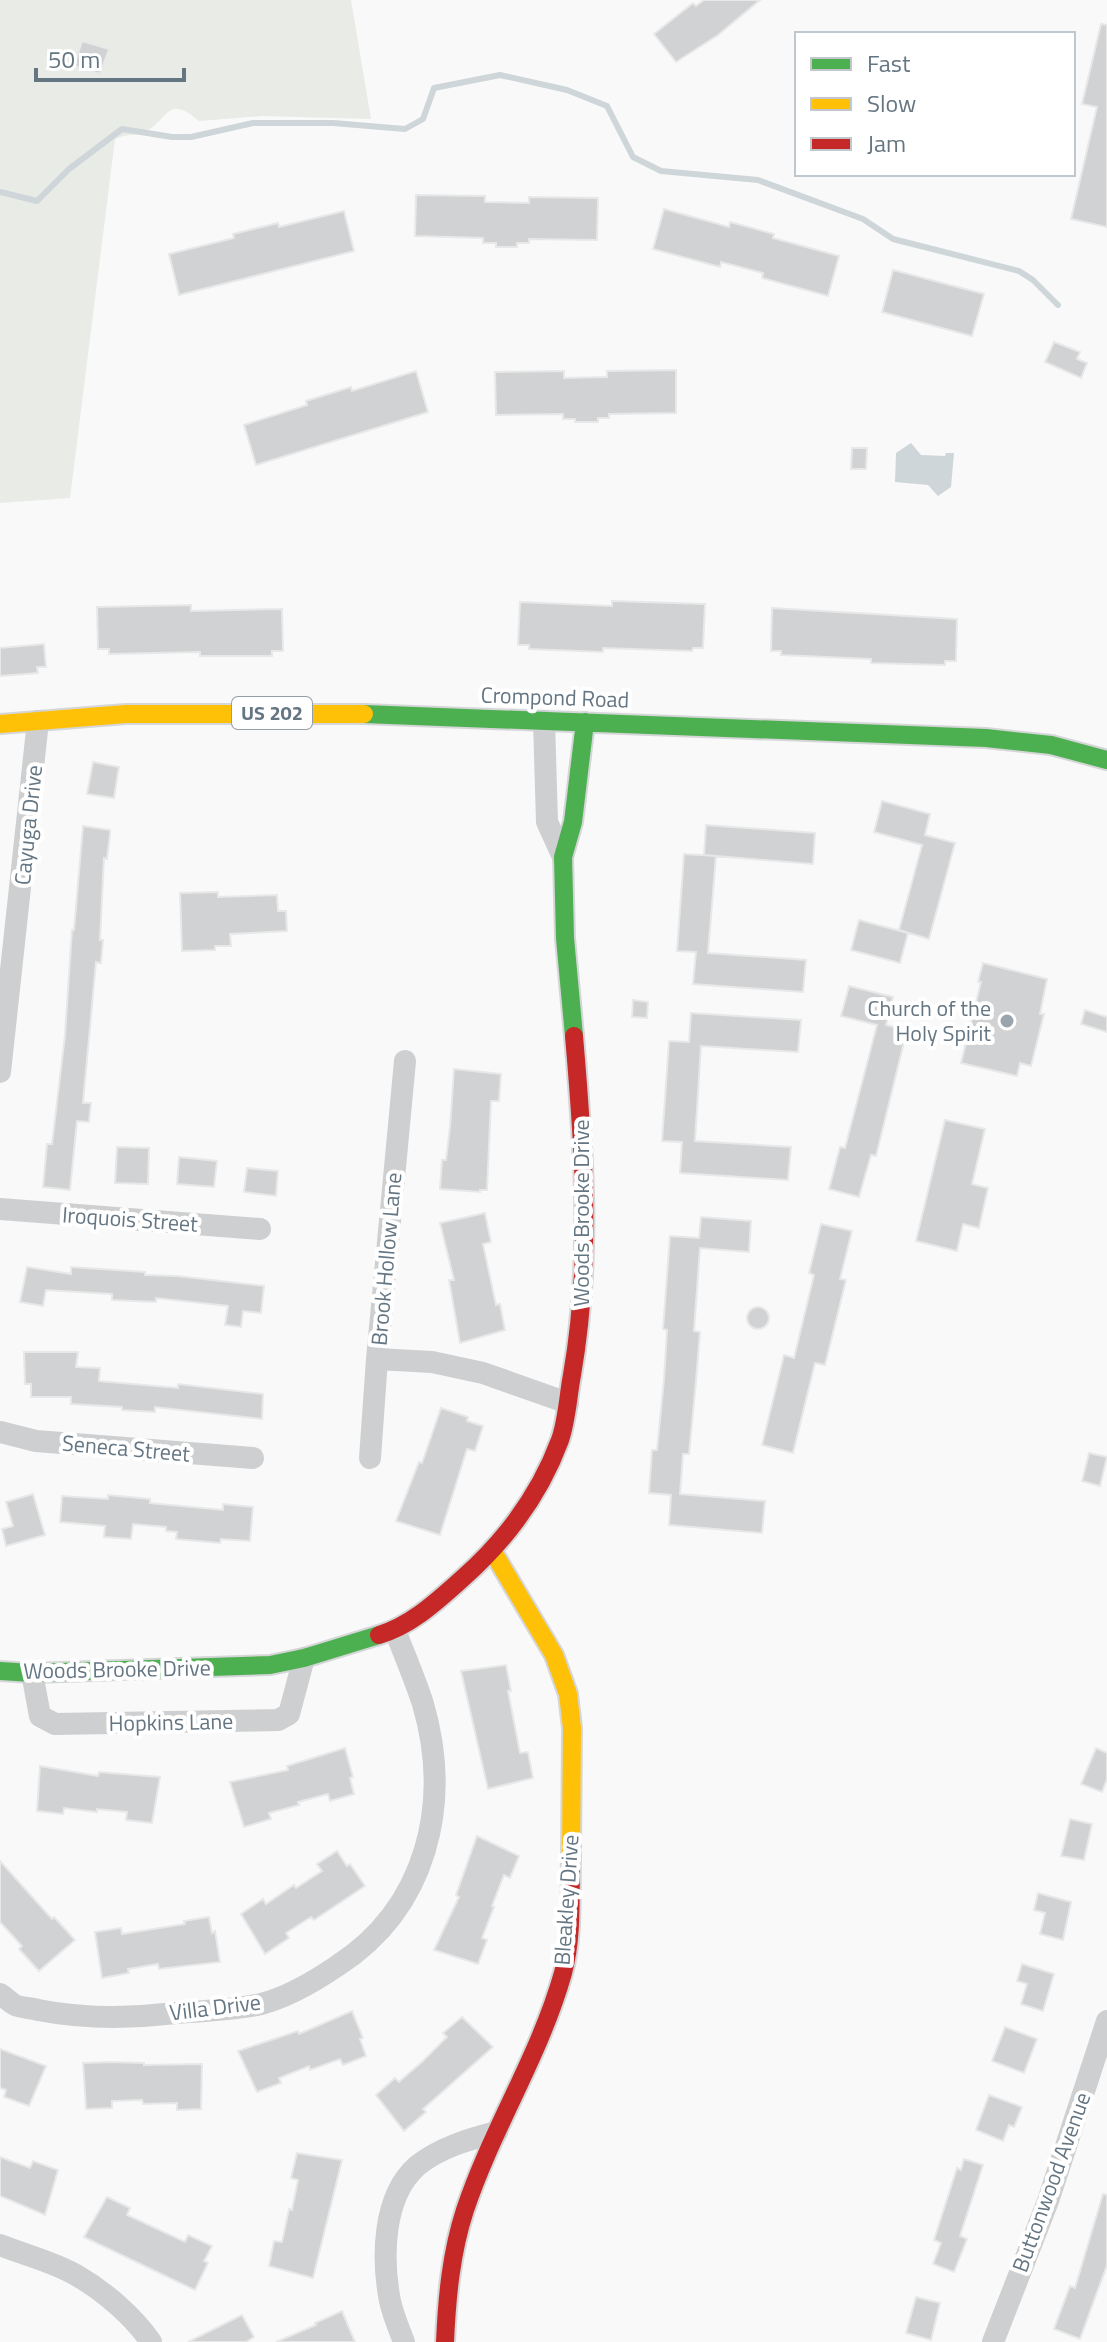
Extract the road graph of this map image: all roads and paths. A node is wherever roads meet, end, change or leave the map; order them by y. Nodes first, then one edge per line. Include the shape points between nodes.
1 (38, 721) junction
2 (544, 721) junction
3 (585, 722) junction
4 (0, 724) edge
5 (1107, 760) edge
6 (563, 857) junction
7 (405, 1061) dead end
8 (0, 1072) edge
9 (0, 1209) edge
10 (260, 1229) dead end
11 (377, 1359) junction
12 (568, 1403) junction
13 (0, 1432) edge
14 (253, 1458) dead end
15 (370, 1458) dead end
16 (493, 1552) junction
17 (395, 1630) junction
18 (304, 1658) junction
19 (0, 1671) edge
20 (32, 1673) junction
21 (0, 1994) edge
22 (1107, 2021) edge
23 (497, 2132) junction
24 (0, 2245) edge
25 (151, 2342) edge
26 (404, 2342) edge
27 (445, 2342) edge
28 (993, 2342) edge

1 - 2 street, Crompond Road / US 202 via 216,712
1 - 4 street, Crompond Road / US 202
1 - 8 street, Cayuga Drive
2 - 3 street, Crompond Road / US 202
2 - 6 street, Woods Brooke Drive via 547,822
3 - 5 street, Crompond Road / US 202 via 1018,740
3 - 6 street, Woods Brooke Drive via 573,822
6 - 12 street, Woods Brooke Drive via 585,1184 585,1274
7 - 11 street, Brook Hollow Lane
9 - 10 street, Iroquois Street
11 - 12 street via 432,1362 483,1373
11 - 15 street, Brook Hollow Lane
12 - 16 street, Woods Brooke Drive via 561,1438 544,1475
13 - 14 street, Seneca Street via 36,1441
16 - 17 street, Woods Brooke Drive via 427,1610
16 - 23 street, Bleakley Drive via 554,1655 568,1694 572,1728 570,1920 564,1970
17 - 18 street, Woods Brooke Drive
17 - 21 street, Villa Drive via 423,1705 434,1794 423,1862 407,1896 361,1951 315,1981 262,2004 137,2017 67,2016 15,2005
18 - 20 street, Woods Brooke Drive via 270,1665
18 - 20 street, Hopkins Lane via 289,1714 278,1720 55,1724 40,1716
19 - 20 street, Woods Brooke Drive
22 - 28 street, Buttonwood Avenue via 1048,2201
23 - 26 street via 438,2152 401,2185 389,2217 387,2260 390,2302
23 - 27 street, Bleakley Drive via 453,2252
24 - 25 street via 75,2274 113,2301

